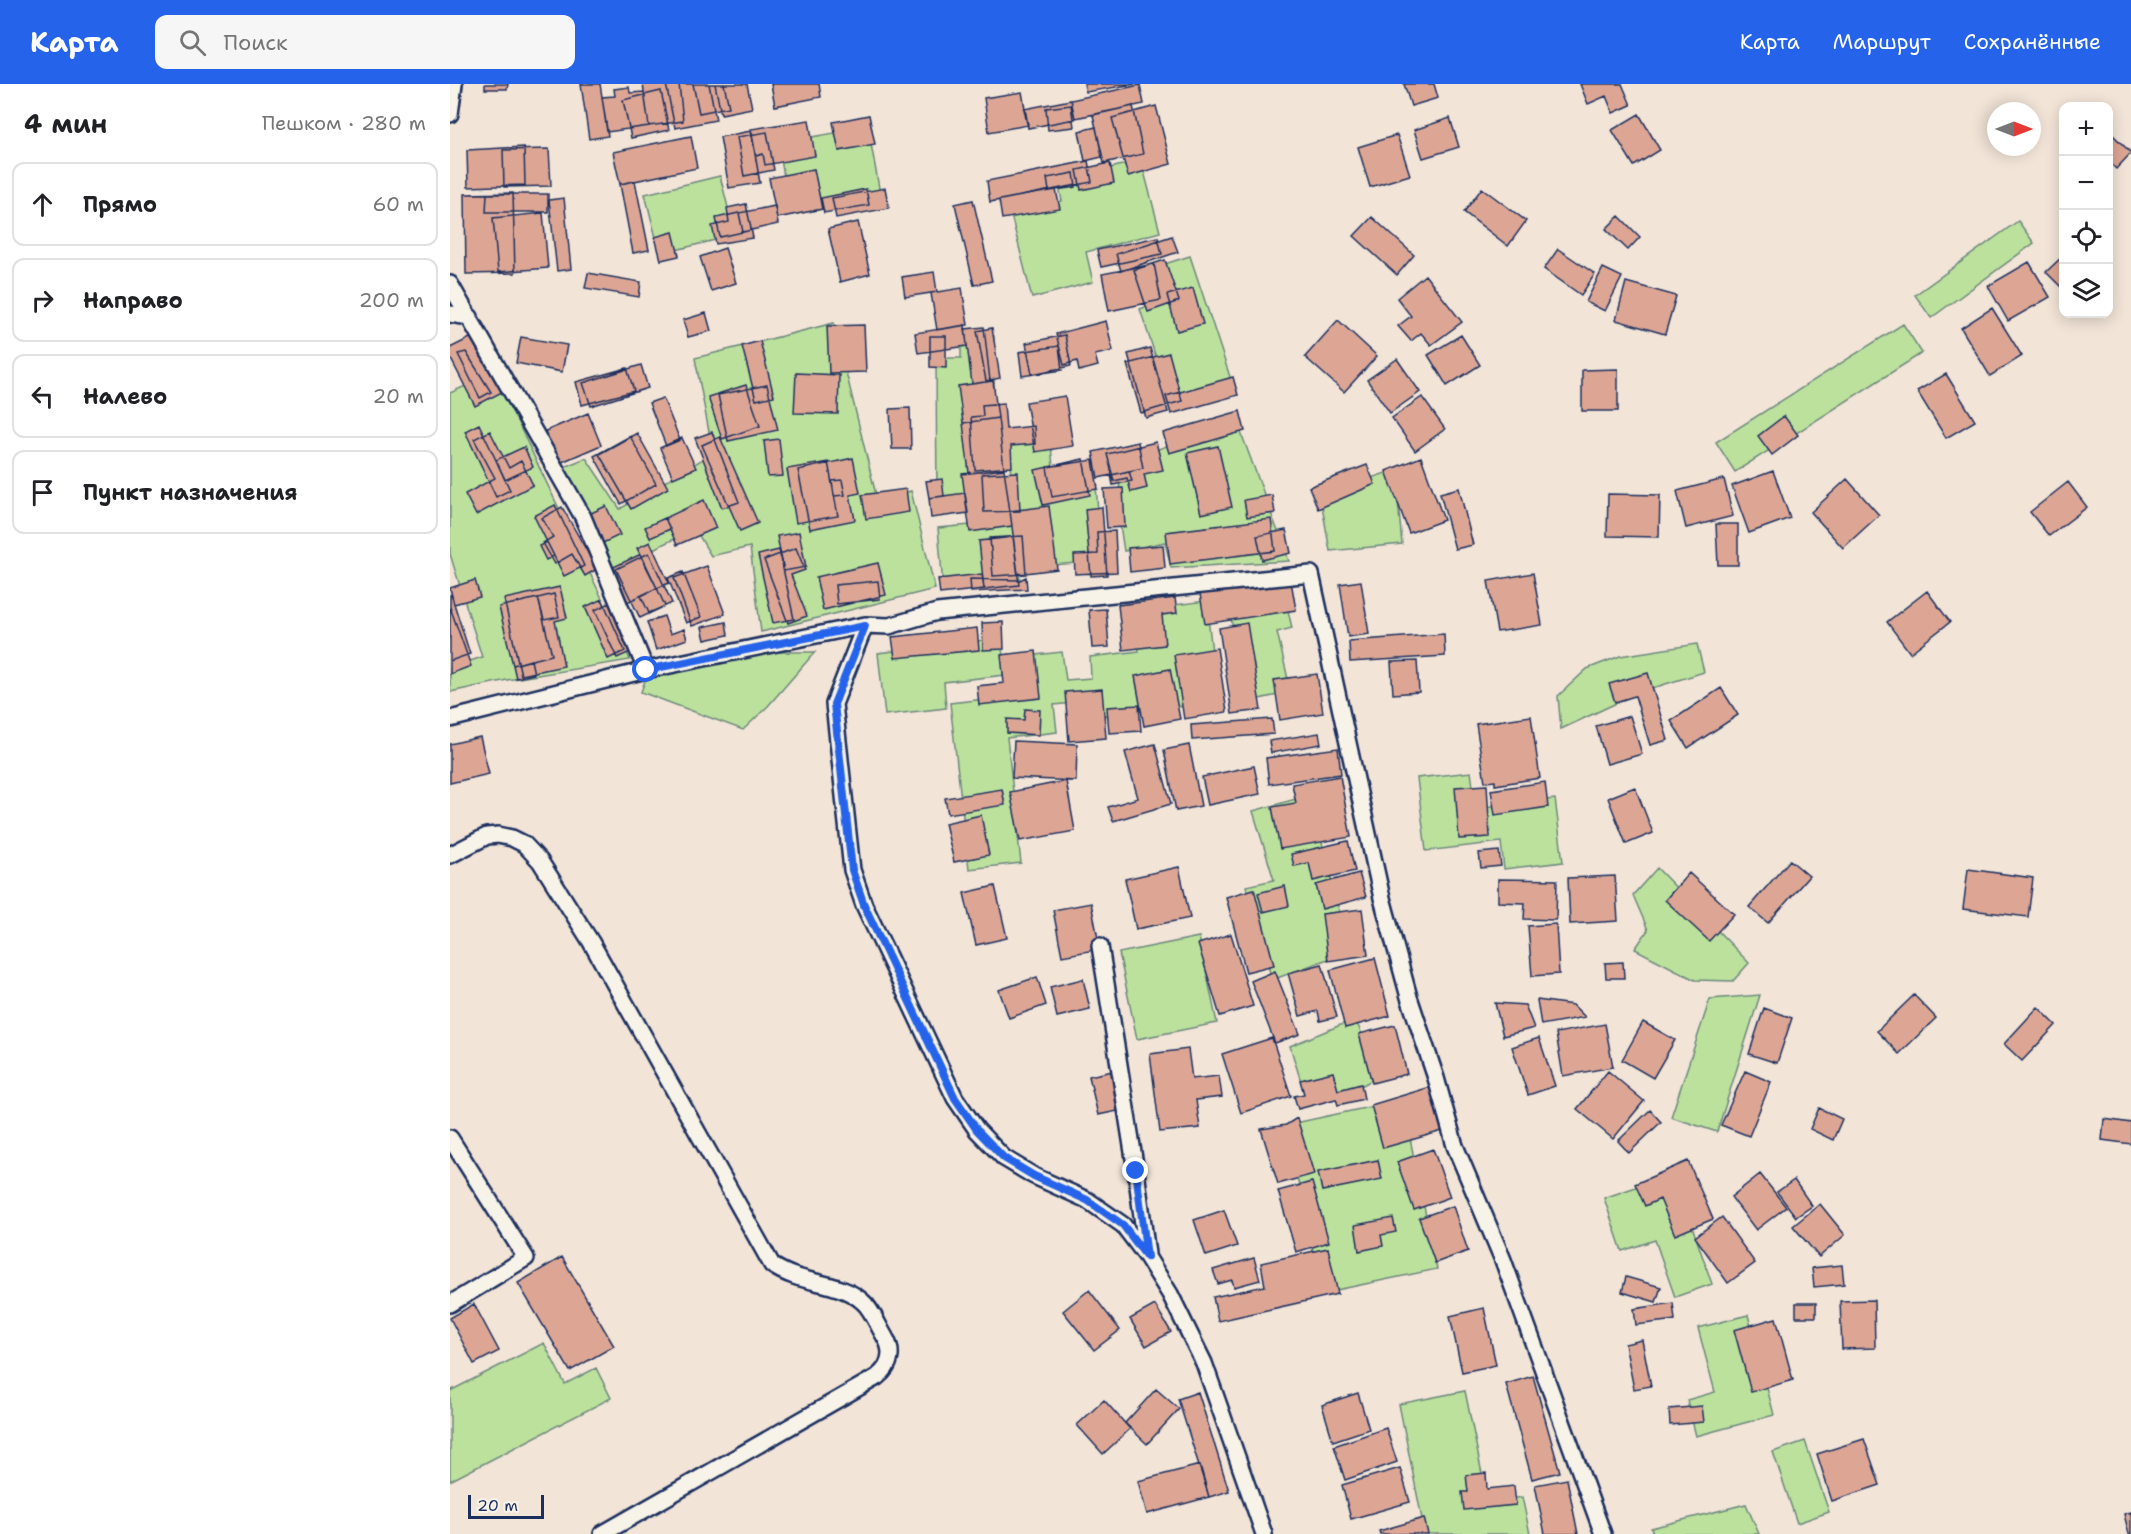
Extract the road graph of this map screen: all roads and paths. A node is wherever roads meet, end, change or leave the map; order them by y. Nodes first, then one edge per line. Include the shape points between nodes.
1 (454, 84) edge
2 (450, 114) edge
3 (450, 284) edge
4 (450, 314) edge
5 (470, 317) junction
6 (865, 626) junction
7 (646, 670) junction
8 (450, 719) edge
9 (450, 855) edge
10 (1100, 946) dead end
11 (450, 1138) edge
12 (1147, 1257) junction
13 (450, 1304) edge
14 (602, 1534) edge
15 (1264, 1534) edge
16 (1603, 1534) edge

1 - 2 lane
3 - 5 lane
4 - 5 lane
5 - 7 lane via 583,517
6 - 7 lane
6 - 12 lane via 834,704 852,870 864,905 955,1098 977,1130 1004,1158 1087,1200 1123,1225
6 - 16 lane via 889,626 937,612 1311,573 1382,898 1409,997 1455,1146 1503,1260
7 - 8 lane
9 - 14 lane via 487,836 498,835 524,844 540,861 591,942 772,1265 785,1274 831,1286 859,1299 890,1347 889,1364 877,1377
10 - 12 lane
11 - 13 lane via 526,1258
12 - 15 lane via 1204,1364

